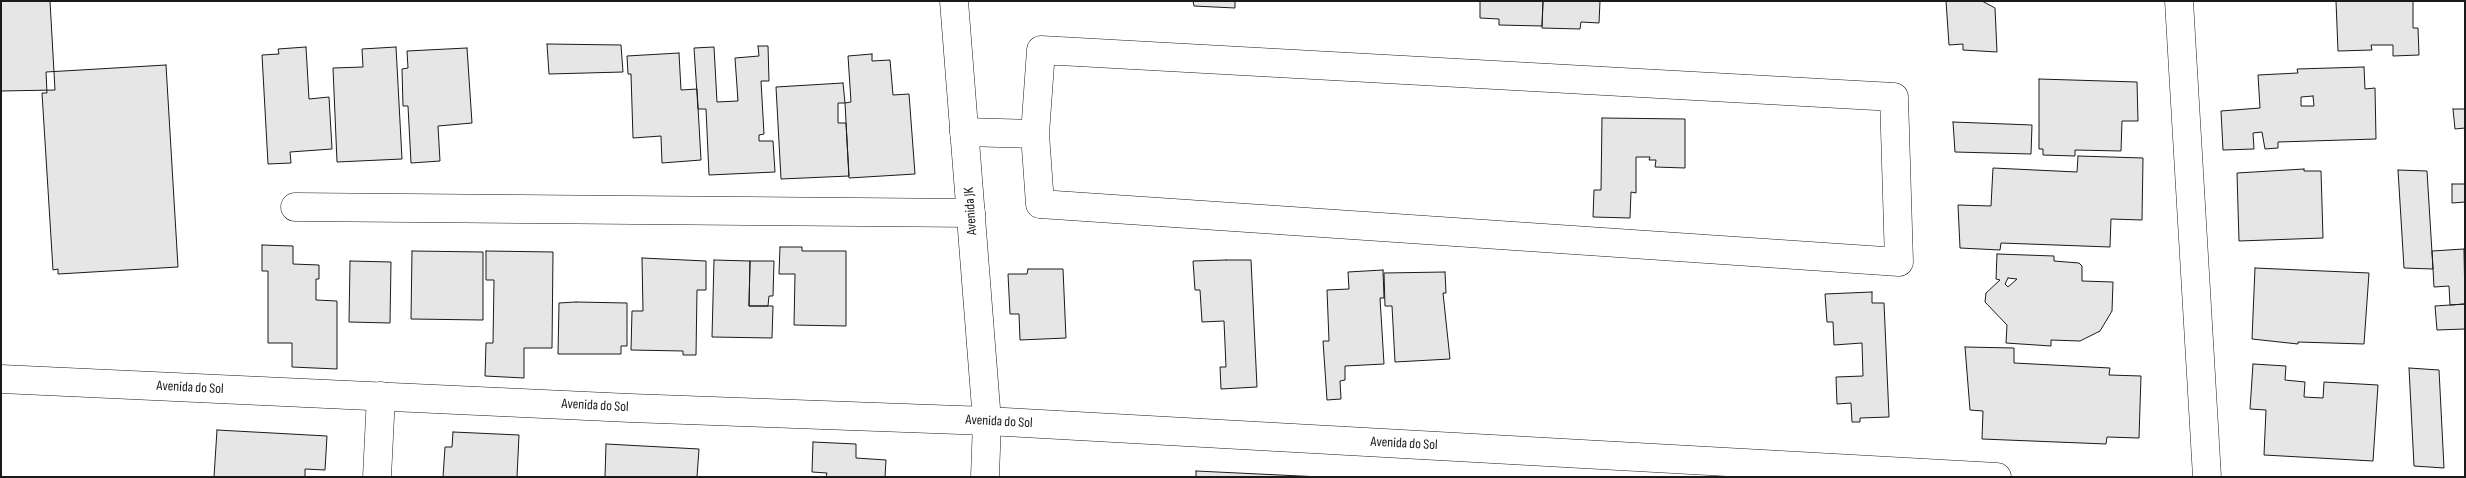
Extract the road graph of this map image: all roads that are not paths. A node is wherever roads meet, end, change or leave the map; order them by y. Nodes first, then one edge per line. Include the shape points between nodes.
1 (954, 1) edge
2 (2179, 1) edge
3 (964, 132) junction
4 (1035, 134) junction
5 (295, 207) dead end
6 (971, 213) junction
7 (1, 379) edge
8 (381, 396) junction
9 (987, 421) junction
10 (377, 477) edge
11 (985, 477) edge
12 (1997, 477) edge
13 (2207, 477) edge

1 - 3 street, Avenida JK
2 - 13 street
3 - 4 street
3 - 6 street, Avenida JK
4 - 4 street via 1041,50 1894,96 1899,262 1040,204
5 - 6 street
6 - 9 street, Avenida JK
7 - 8 street, Avenida do Sol
8 - 9 street, Avenida do Sol
8 - 10 street
9 - 11 street, Avenida JK
9 - 12 street, Avenida do Sol

